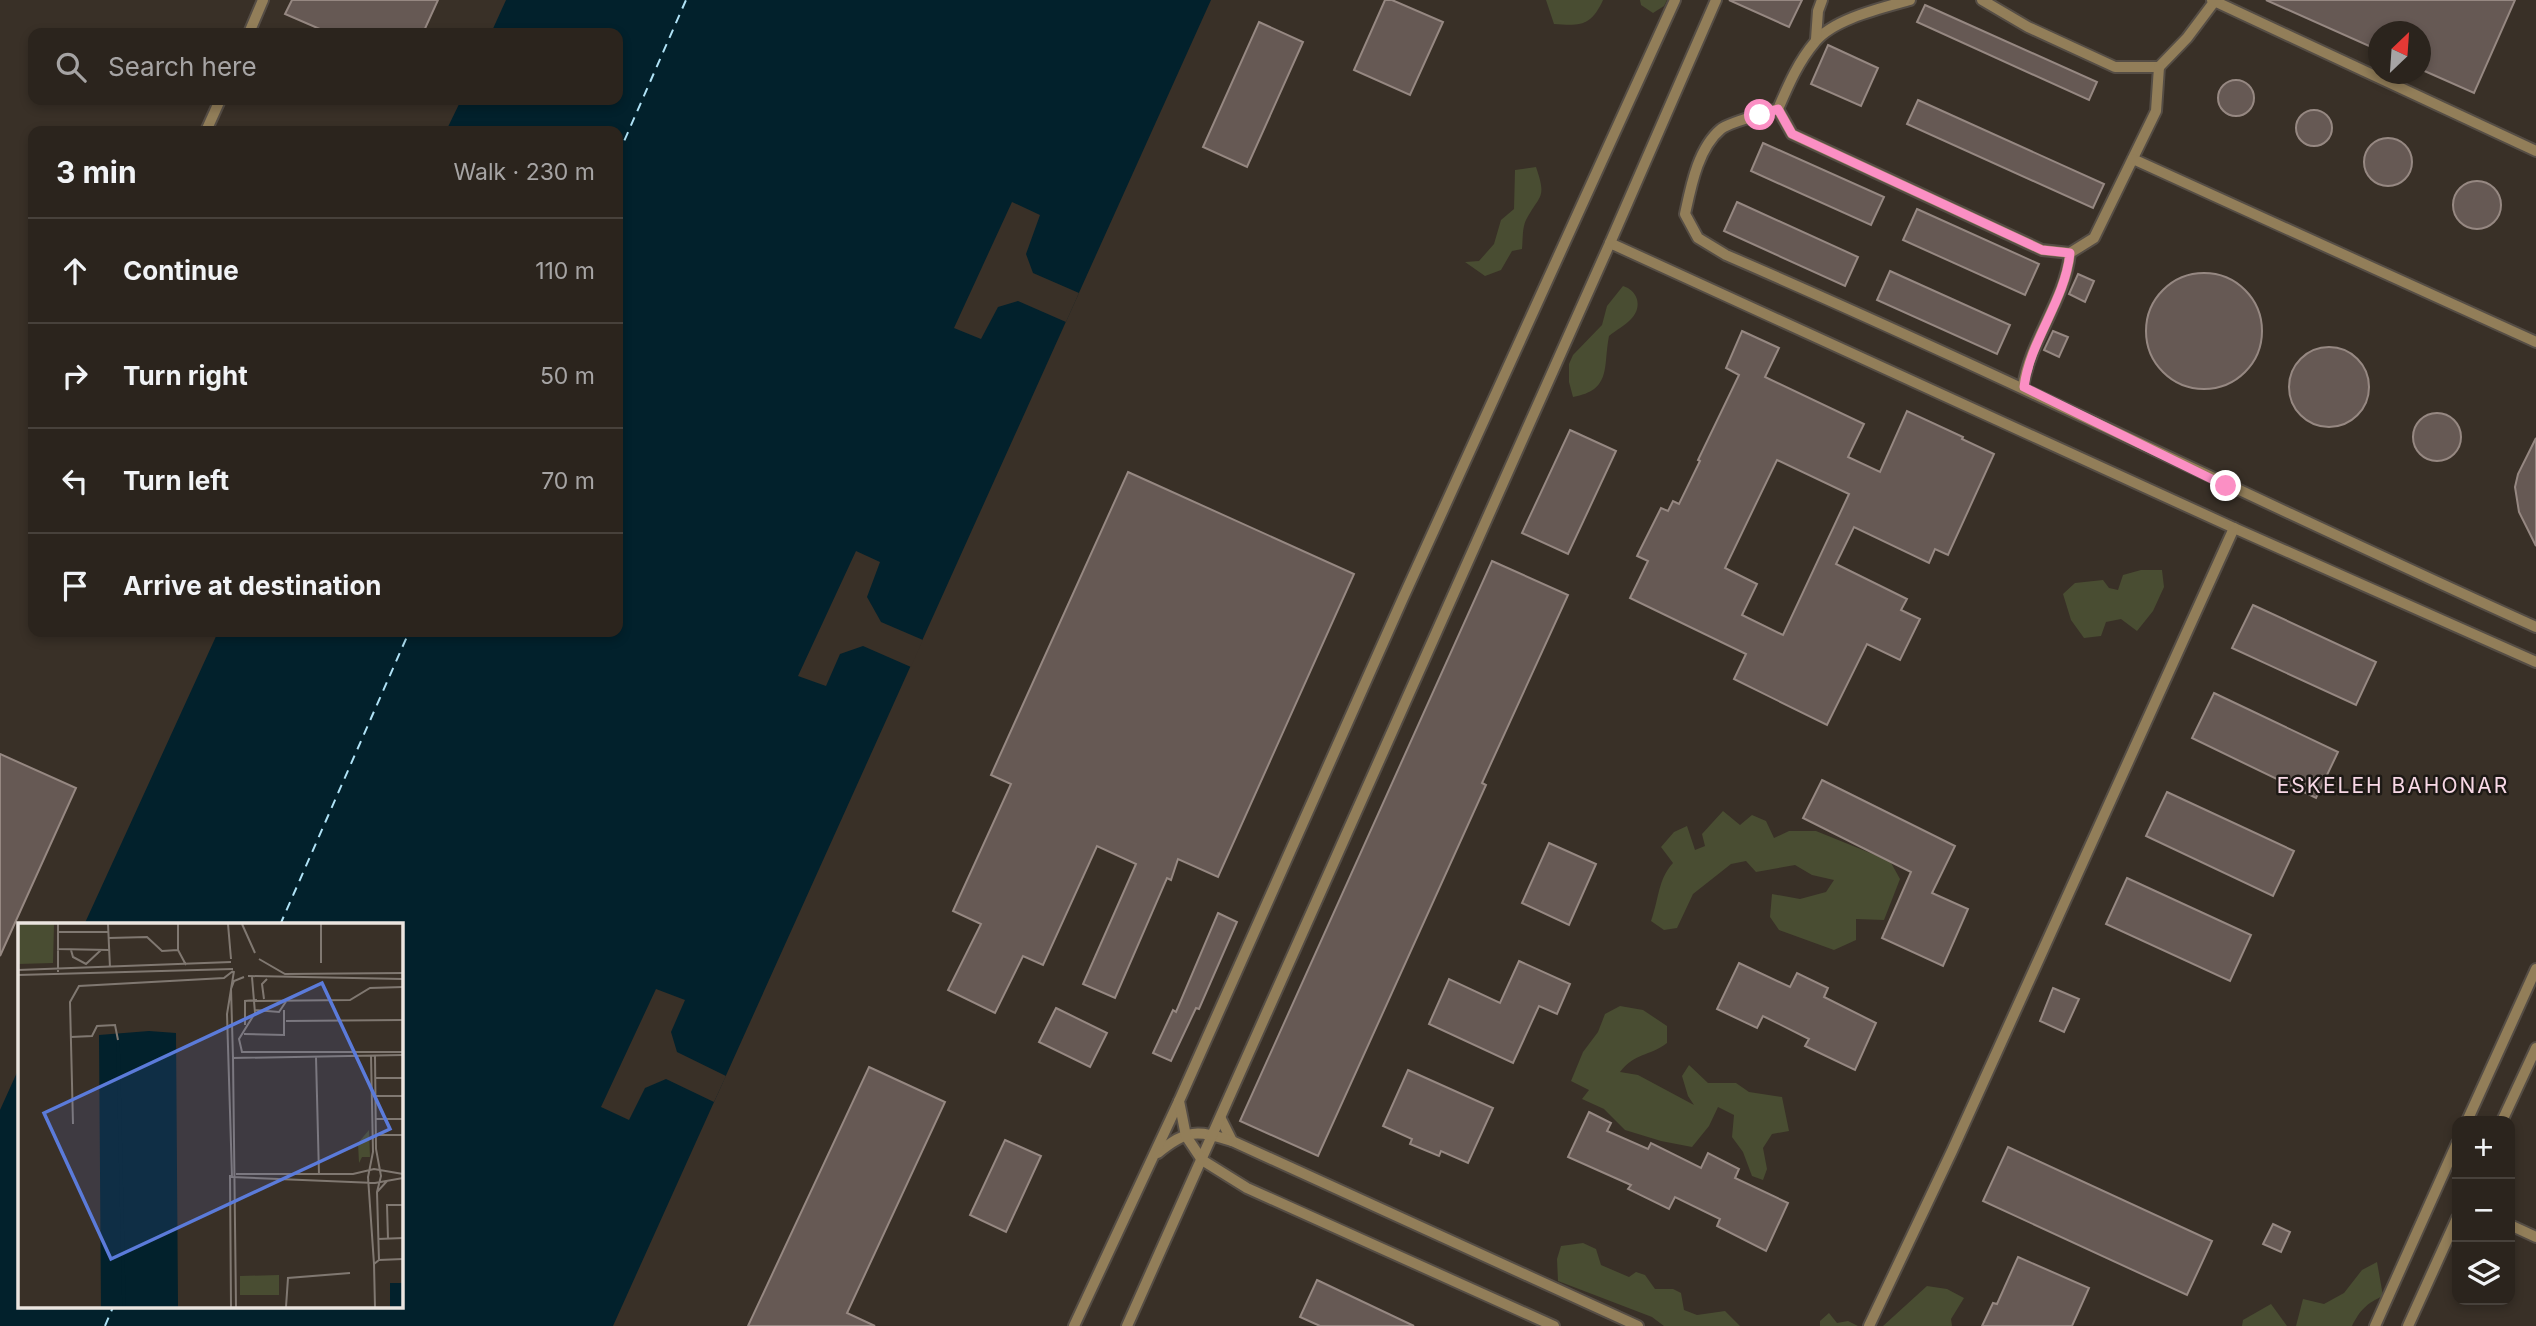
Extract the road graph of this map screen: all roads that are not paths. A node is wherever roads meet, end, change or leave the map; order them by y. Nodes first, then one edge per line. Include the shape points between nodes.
1 (263, 0) edge
2 (1675, 0) edge
3 (1716, 0) edge
4 (1822, 0) edge
5 (1910, 0) edge
6 (1982, 0) edge
7 (2213, 1) edge
8 (251, 28) edge
9 (1816, 39) junction
10 (2159, 67) junction
11 (218, 105) edge
12 (1778, 109) junction
13 (208, 126) edge
14 (2536, 151) edge
15 (2133, 159) junction
16 (1610, 243) junction
17 (2070, 253) junction
18 (2536, 342) edge
19 (2024, 387) junction
20 (2234, 528) junction
21 (2536, 627) edge
22 (2536, 662) edge
23 (2536, 969) edge
24 (2536, 1048) edge
25 (1179, 1101) junction
26 (2469, 1116) edge
27 (2504, 1116) edge
28 (1220, 1119) junction
29 (1213, 1135) junction
30 (1186, 1136) junction
31 (1232, 1141) junction
32 (2452, 1154) edge
33 (1154, 1156) junction
34 (1202, 1160) junction
35 (2515, 1227) edge
36 (2452, 1229) edge
37 (2536, 1237) edge
38 (2410, 1325) edge
39 (1074, 1326) edge
40 (1127, 1326) edge
41 (1554, 1326) edge
42 (1639, 1326) edge
43 (1869, 1326) edge
44 (2375, 1326) edge

1 - 8 lane
2 - 25 lane
3 - 16 lane
4 - 9 lane
5 - 9 lane via 1843,22
6 - 10 lane via 2115,67
7 - 10 lane
7 - 14 lane
9 - 12 lane
10 - 15 lane via 2156,111
11 - 13 lane
12 - 17 lane via 1792,134 2042,250
12 - 19 lane via 1722,127 1705,149 1685,214 1698,238 1726,255
15 - 17 lane via 2094,238
15 - 18 lane
16 - 20 lane
16 - 28 lane
17 - 19 lane via 2068,274 2026,368
19 - 21 lane via 2226,486
20 - 22 lane
20 - 43 lane
23 - 26 lane
24 - 27 lane
25 - 30 lane
25 - 33 lane
28 - 29 lane
28 - 31 lane
29 - 30 lane
29 - 31 lane
29 - 34 lane
30 - 33 lane via 1176,1138
30 - 34 lane
31 - 42 lane
32 - 44 lane
33 - 39 lane
34 - 40 lane
34 - 41 lane via 1247,1188
35 - 37 lane
36 - 38 lane

